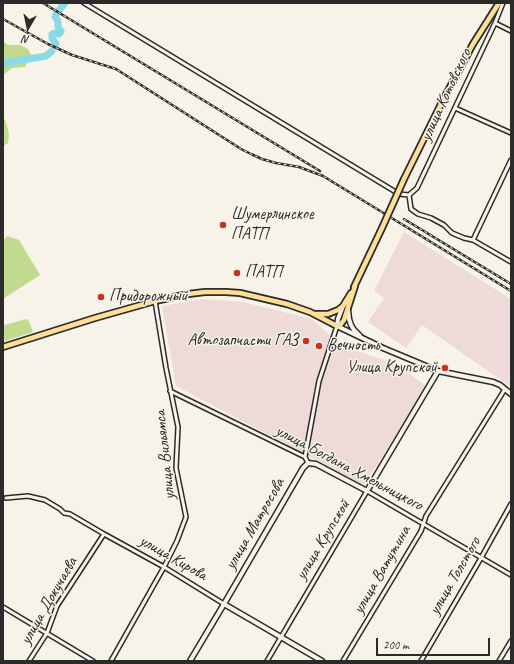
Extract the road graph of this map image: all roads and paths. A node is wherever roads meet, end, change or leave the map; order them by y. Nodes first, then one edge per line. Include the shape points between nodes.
1 (84, 3) edge
2 (499, 3) edge
3 (503, 3) edge
4 (495, 23) junction
5 (511, 31) edge
6 (455, 108) junction
7 (511, 133) edge
8 (511, 160) edge
9 (409, 195) junction
10 (473, 240) junction
11 (511, 262) edge
12 (355, 286) junction
13 (155, 302) junction
14 (343, 306) junction
15 (349, 307) junction
16 (310, 312) junction
17 (337, 326) junction
18 (363, 339) junction
19 (3, 347) edge
20 (438, 371) junction
21 (506, 389) junction
22 (170, 391) junction
23 (511, 394) edge
24 (305, 457) junction
25 (308, 463) junction
26 (367, 492) junction
27 (6, 498) dead end
28 (511, 504) edge
29 (423, 523) junction
30 (104, 534) junction
31 (481, 558) junction
32 (164, 567) junction
33 (511, 575) edge
34 (224, 604) junction
35 (3, 607) edge
36 (47, 633) junction
37 (281, 637) junction
38 (511, 641) edge
39 (29, 661) edge
40 (93, 661) edge
41 (111, 661) edge
42 (190, 661) edge
43 (267, 661) edge
44 (322, 661) edge
45 (343, 661) edge
46 (421, 661) edge
47 (499, 661) edge

1 - 9 street via 399,194
2 - 12 main road, bridge via 442,102
3 - 4 street, улица Котовского
4 - 5 street
4 - 6 street, улица Котовского
6 - 7 street
6 - 9 street, улица Котовского via 417,188
8 - 10 street
9 - 10 street via 411,209 418,214 444,225 452,233
10 - 11 street
12 - 14 main road
12 - 15 main road
13 - 16 main road via 188,294 226,292 288,304
13 - 19 main road
13 - 22 street, улица Вильямса
14 - 16 main road via 328,314
14 - 17 street
15 - 17 main road via 344,320
15 - 18 street via 352,325
16 - 17 main road
17 - 18 street
17 - 24 street via 319,381
18 - 20 street
20 - 21 street via 486,380
20 - 26 street, улица Крупской
21 - 23 street
21 - 29 street, улица Ватутина
22 - 24 street, улица Богдана Хмельницкого
22 - 32 street, улица Вильямса via 178,426 176,468 186,518
24 - 25 street, улица Богдана Хмельницкого
25 - 26 street, улица Богдана Хмельницкого via 316,464
25 - 34 street, улица Матросова
26 - 29 street, улица Богдана Хмельницкого
26 - 37 street, улица Крупской
27 - 30 street, улица Кирова via 28,496 45,500
28 - 31 street, улица Толстого
29 - 31 street, улица Богдана Хмельницкого
29 - 45 street, улица Ватутина via 421,531
30 - 32 street, улица Кирова
30 - 36 street, улица Докучаева via 57,606
31 - 33 street, улица Богдана Хмельницкого
31 - 46 street, улица Толстого
32 - 34 street, улица Кирова
32 - 41 street, улица Вильямса
34 - 37 street, улица Кирова
34 - 42 street, улица Матросова
35 - 36 street
36 - 39 street, улица Докучаева
36 - 40 street
37 - 43 street, улица Крупской
37 - 44 street, улица Кирова
38 - 47 street

